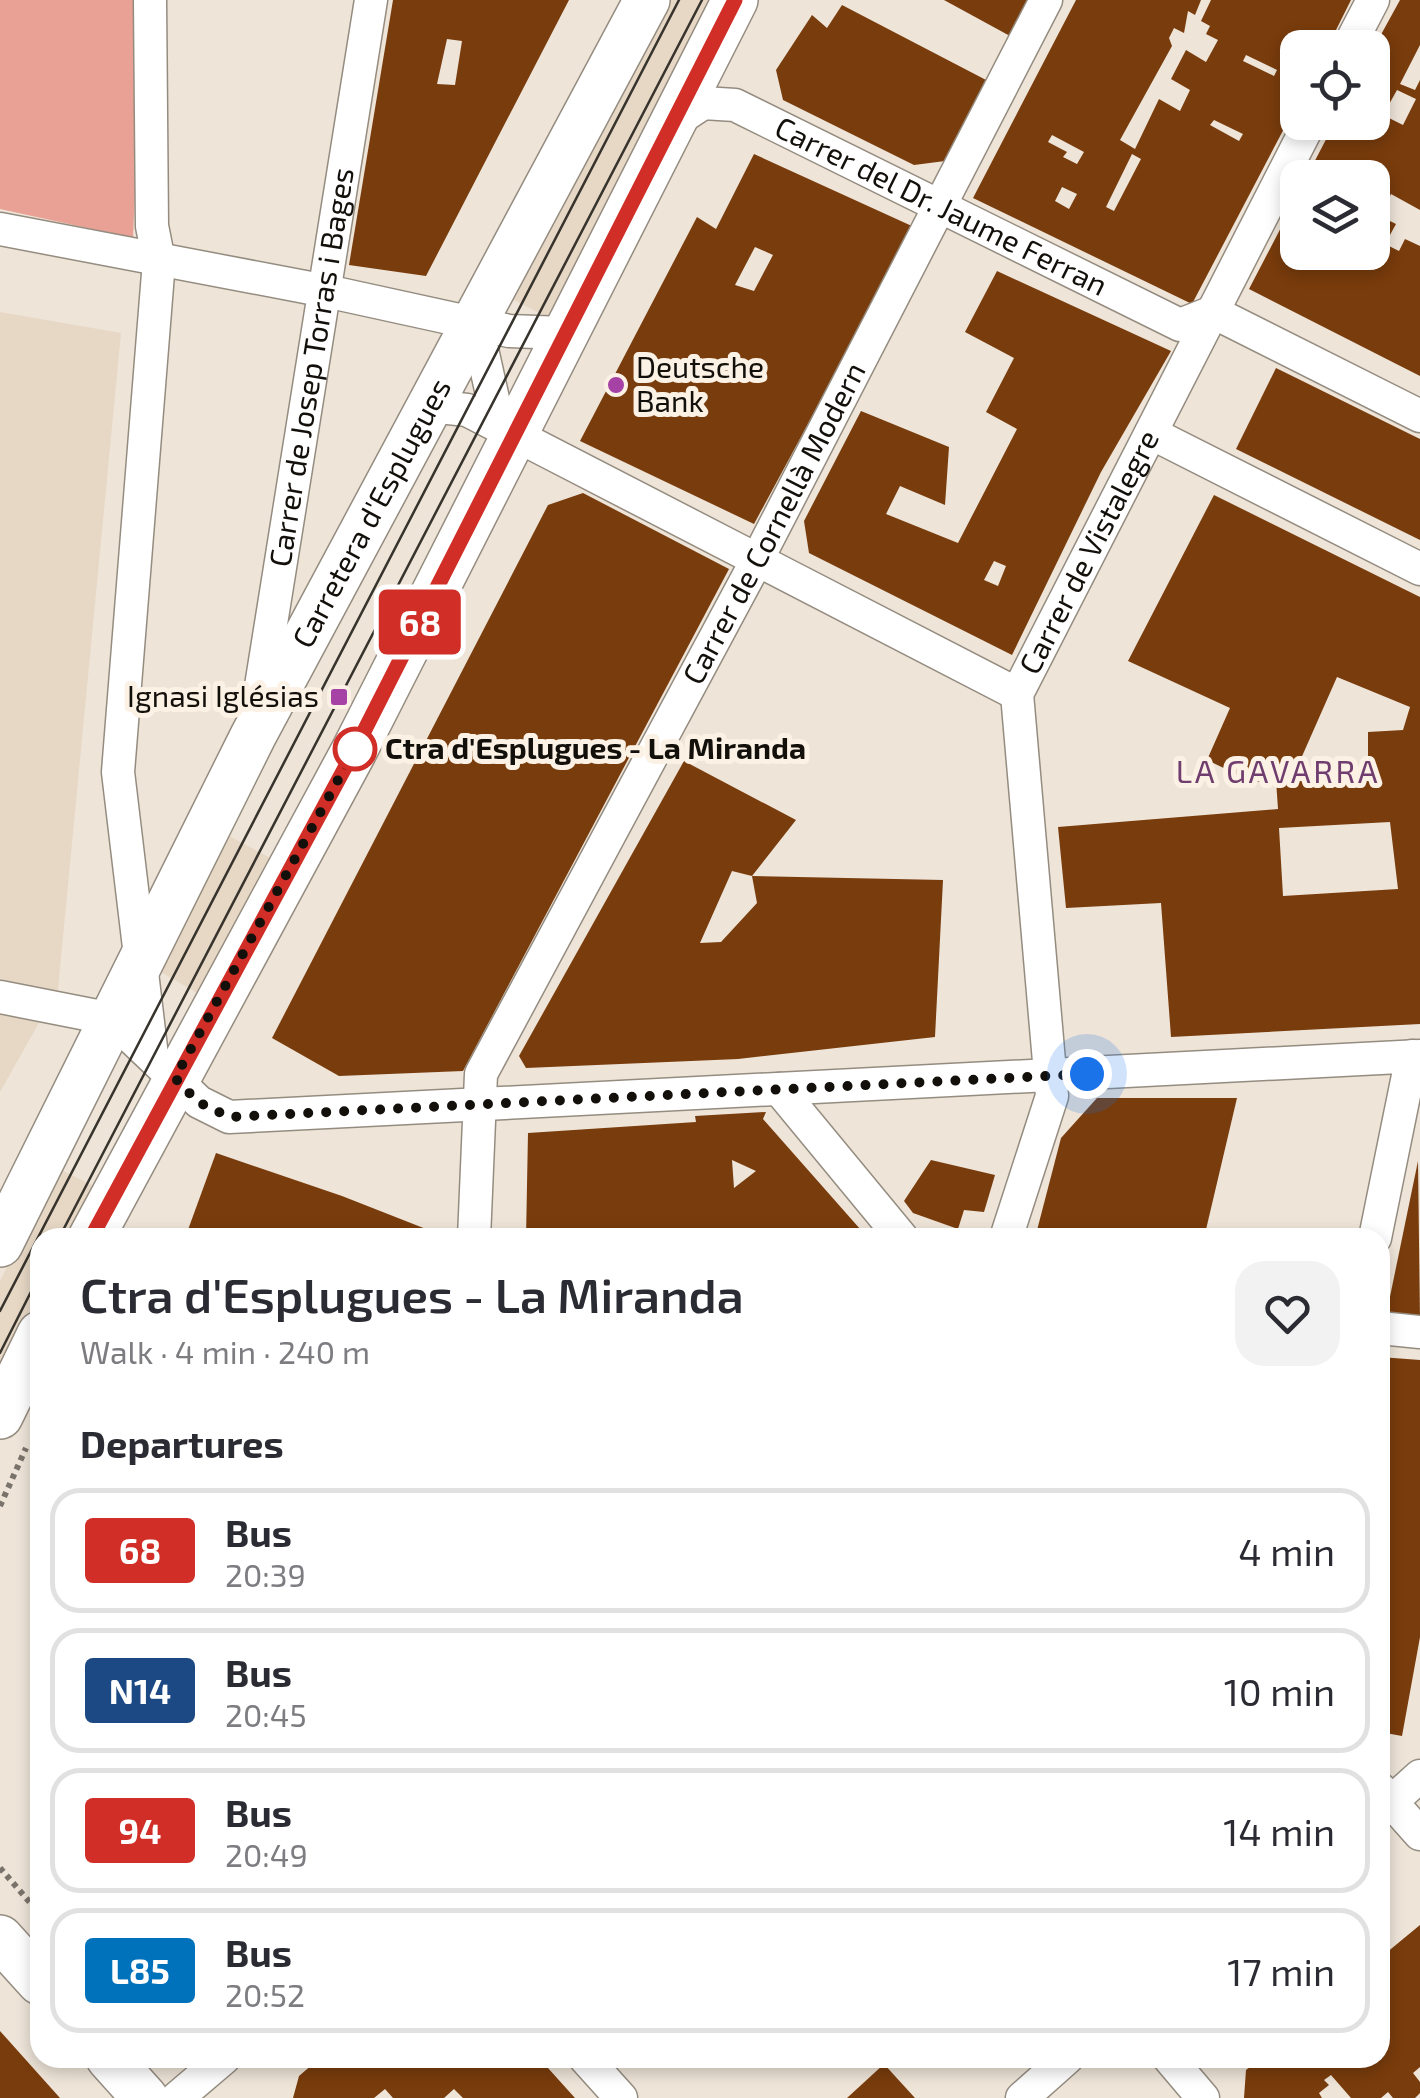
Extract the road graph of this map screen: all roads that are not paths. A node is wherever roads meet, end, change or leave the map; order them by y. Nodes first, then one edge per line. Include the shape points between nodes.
1 (150, 0) edge
2 (371, 0) edge
3 (647, 0) edge
4 (735, 0) edge
5 (1046, 0) edge
6 (1373, 0) edge
7 (1357, 30) edge
8 (671, 124) junction
9 (1301, 140) edge
10 (940, 203) junction
11 (0, 229) edge
12 (160, 261) junction
13 (326, 291) junction
14 (1213, 312) junction
15 (476, 322) junction
16 (564, 333) junction
17 (1420, 416) edge
18 (421, 418) junction
19 (507, 431) junction
20 (1151, 434) junction
21 (757, 560) junction
22 (1420, 569) edge
23 (1017, 694) junction
24 (253, 736) junction
25 (141, 962) junction
26 (0, 996) edge
27 (112, 1020) junction
28 (1416, 1056) edge
29 (1051, 1076) junction
30 (175, 1079) junction
31 (779, 1089) junction
32 (479, 1103) junction
33 (4, 1226) edge
34 (96, 1228) edge
35 (474, 1228) edge
36 (894, 1228) edge
37 (1009, 1228) edge
38 (1377, 1228) edge
39 (1390, 1329) edge
40 (1420, 1332) edge
41 (30, 1372) edge
42 (16, 1425) edge
43 (1420, 1776) edge
44 (1390, 1797) edge
45 (1390, 1806) edge
46 (1420, 1834) edge
47 (0, 1938) edge
48 (30, 1971) edge
49 (117, 2068) edge
50 (212, 2068) edge
51 (594, 2068) edge
52 (1056, 2068) edge
53 (1178, 2068) edge
54 (145, 2098) edge
55 (177, 2098) edge
56 (621, 2098) edge
57 (1022, 2098) edge
58 (1203, 2098) edge

1 - 12 street via 152,226
2 - 13 street, Carrer de Josep Torras i Bages
3 - 15 street, Carretera d'Esplugues
4 - 8 street
5 - 10 street, Carrer de Cornellà Modern
6 - 7 street
8 - 10 street, Carrer del Dr. Jaume Ferran via 692,107 726,102
8 - 16 street
9 - 14 street, Carrer de Vistalegre
10 - 14 street, Carrer del Dr. Jaume Ferran via 1180,324
10 - 21 street, Carrer de Cornellà Modern
11 - 12 street
12 - 13 street
12 - 25 street via 118,772
13 - 15 street
13 - 24 street, Carrer de Josep Torras i Bages
14 - 17 street
14 - 20 street, Carrer de Vistalegre
15 - 16 street
15 - 18 street, Carretera d'Esplugues
15 - 19 street
16 - 19 street
18 - 19 street via 449,406
18 - 24 street, Carretera d'Esplugues
19 - 21 street
19 - 30 street via 354,751
20 - 22 street
20 - 23 street, Carrer de Vistalegre
21 - 23 street
21 - 32 street, Carrer de Cornellà Modern via 482,1074
23 - 29 street, Carrer de Vistalegre
24 - 25 street, Carretera d'Esplugues
25 - 27 street, Carretera d'Esplugues
25 - 30 street
26 - 27 street
27 - 30 street
27 - 33 street, Carretera d'Esplugues
28 - 29 street
28 - 38 street
29 - 31 street
29 - 37 street, Carrer de Vistalegre via 1052,1096
30 - 32 street via 229,1117
30 - 34 street
31 - 32 street
31 - 36 street
32 - 35 street, Carrer de Cornellà Modern
39 - 40 street
41 - 42 street
43 - 44 street
45 - 46 street
47 - 48 street
49 - 54 street
50 - 55 street
51 - 56 street
52 - 57 street
53 - 58 street

